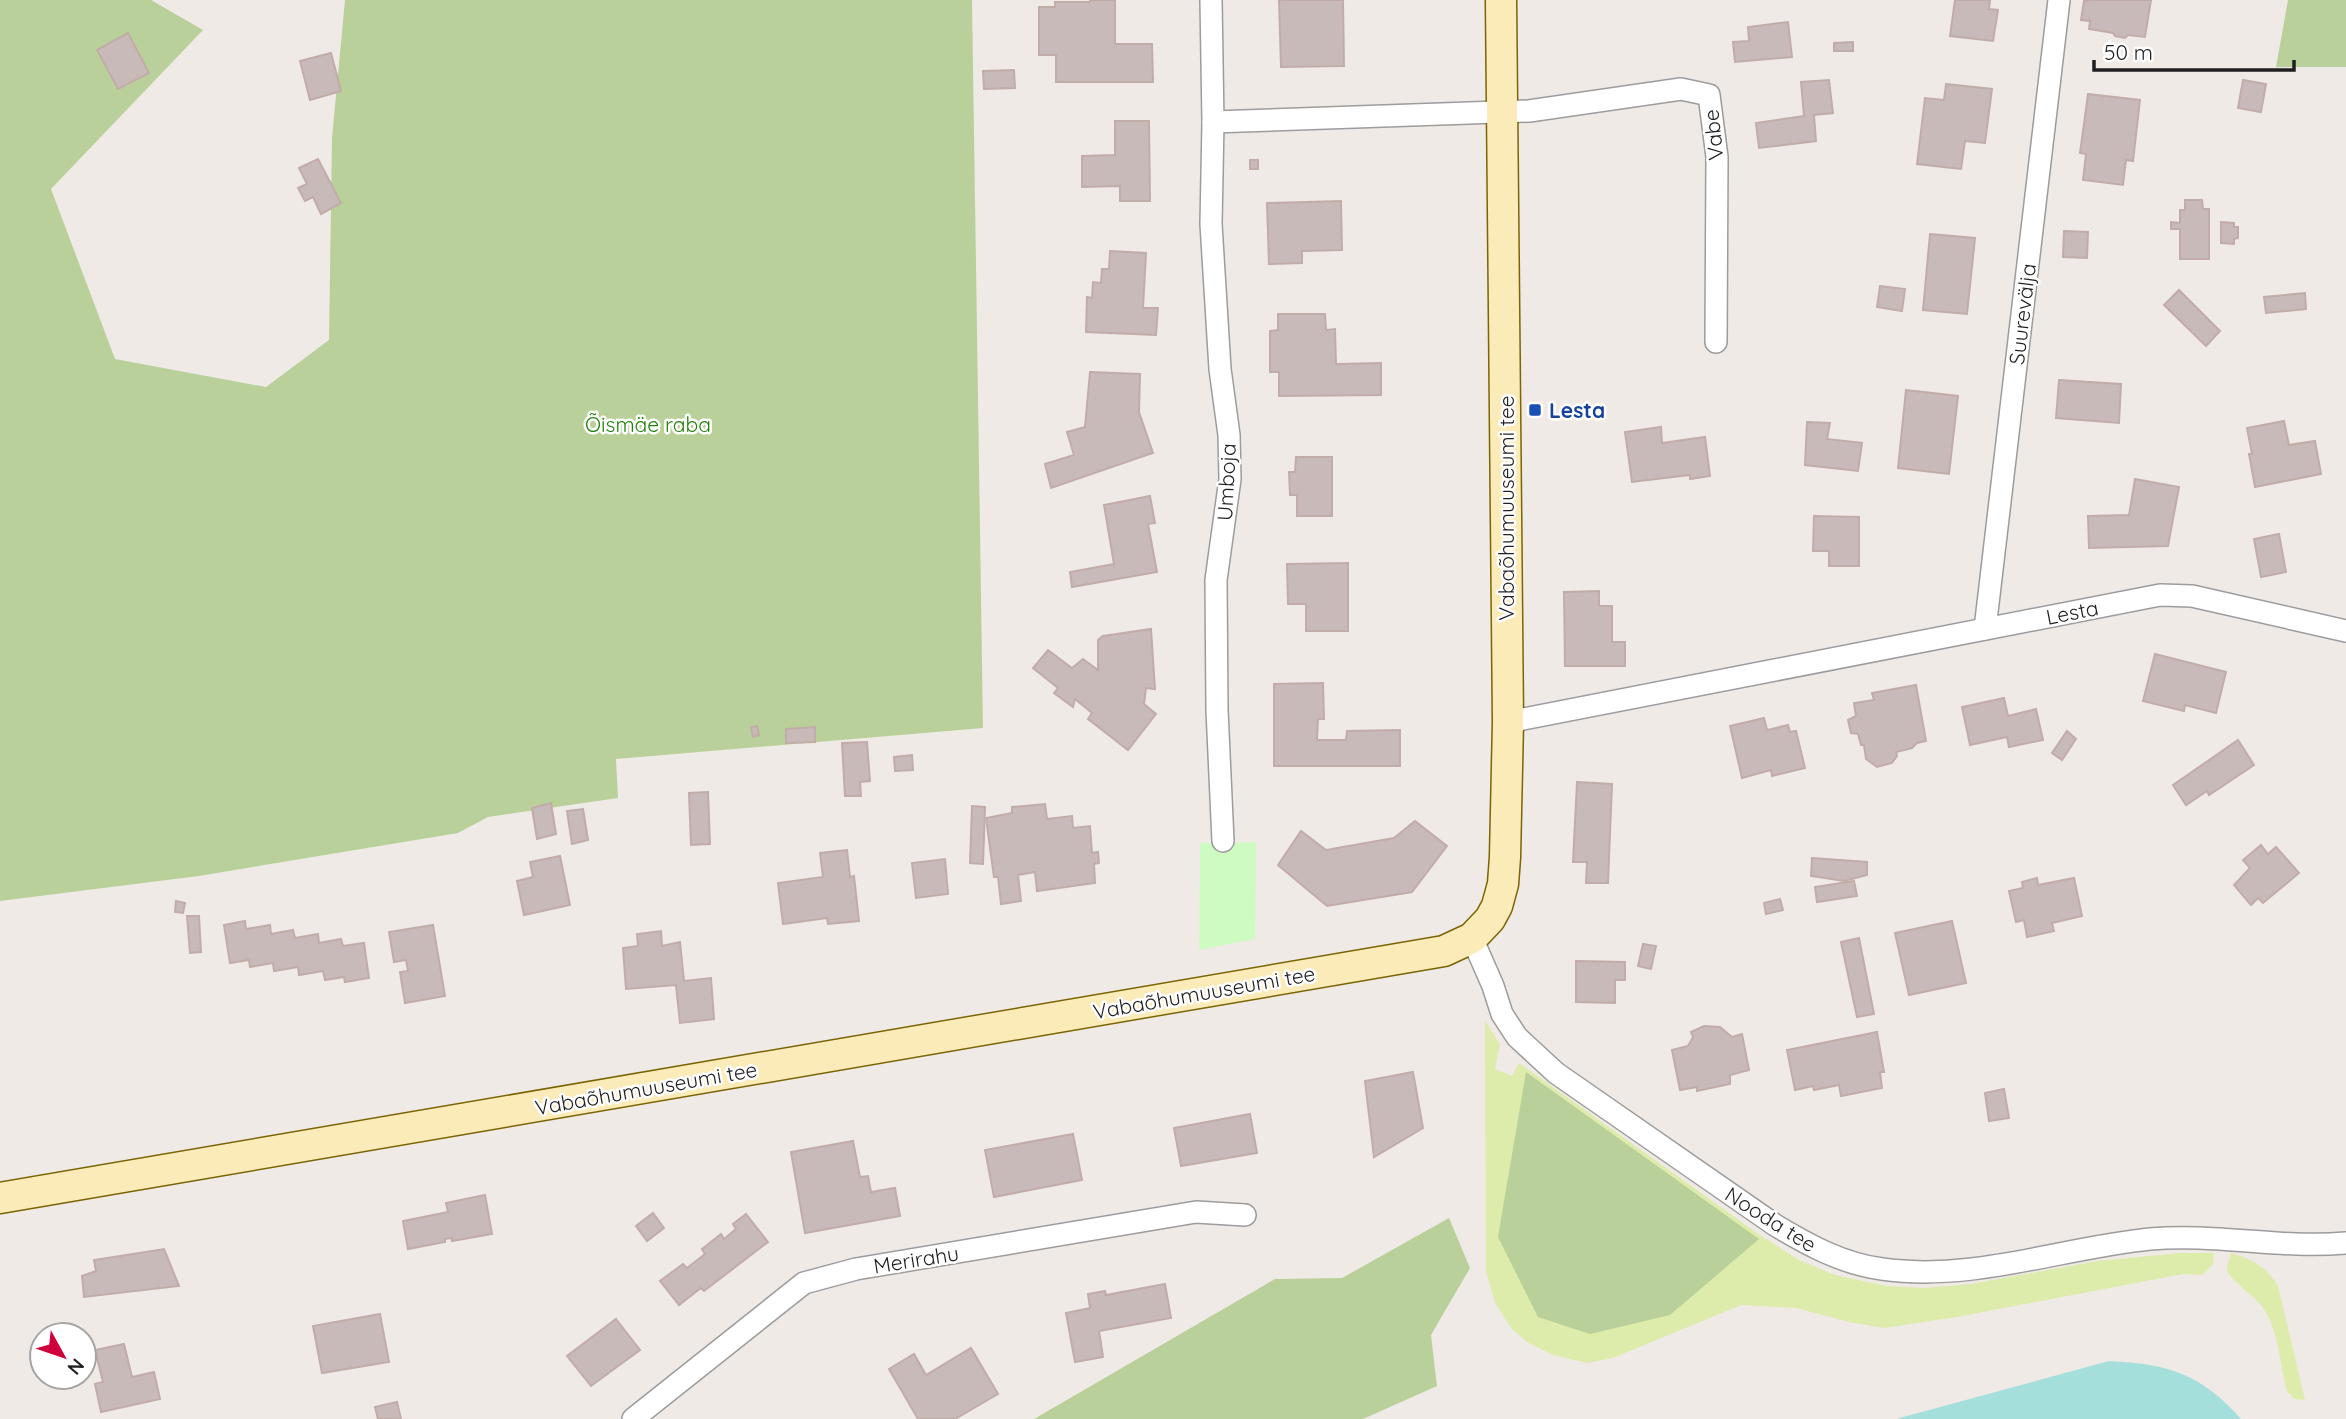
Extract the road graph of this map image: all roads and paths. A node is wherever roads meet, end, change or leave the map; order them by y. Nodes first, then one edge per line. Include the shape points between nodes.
1 (1211, 0) edge
2 (1501, 0) edge
3 (2059, 0) edge
4 (1503, 112) junction
5 (1213, 122) junction
6 (1716, 342) dead end
7 (1984, 629) junction
8 (2346, 631) edge
9 (1508, 722) junction
10 (1223, 841) dead end
11 (1472, 938) junction
12 (0, 1198) edge
13 (1245, 1215) dead end
14 (2346, 1243) edge
15 (633, 1419) edge

1 - 5 street, Umboja
2 - 4 street, Vabaõhumuuseumi tee
3 - 7 street, Suurevälja
4 - 5 street
4 - 6 street, Vabe via 1681,89 1709,95 1717,157
4 - 9 street, Vabaõhumuuseumi tee
5 - 10 street, Umboja via 1211,224 1230,479 1216,580
7 - 8 street, Lesta via 2160,595 2204,599
7 - 9 street, Lesta
9 - 11 street, Vabaõhumuuseumi tee via 1503,884 1490,919
11 - 12 street, Vabaõhumuuseumi tee via 1444,951
11 - 14 street, Nooda tee via 1502,1014 1517,1037 1556,1073 1775,1225 1841,1259 1881,1269 1924,1272 2149,1240 2193,1237 2291,1245
13 - 15 street, Merirahu via 1196,1212 856,1269 804,1283

